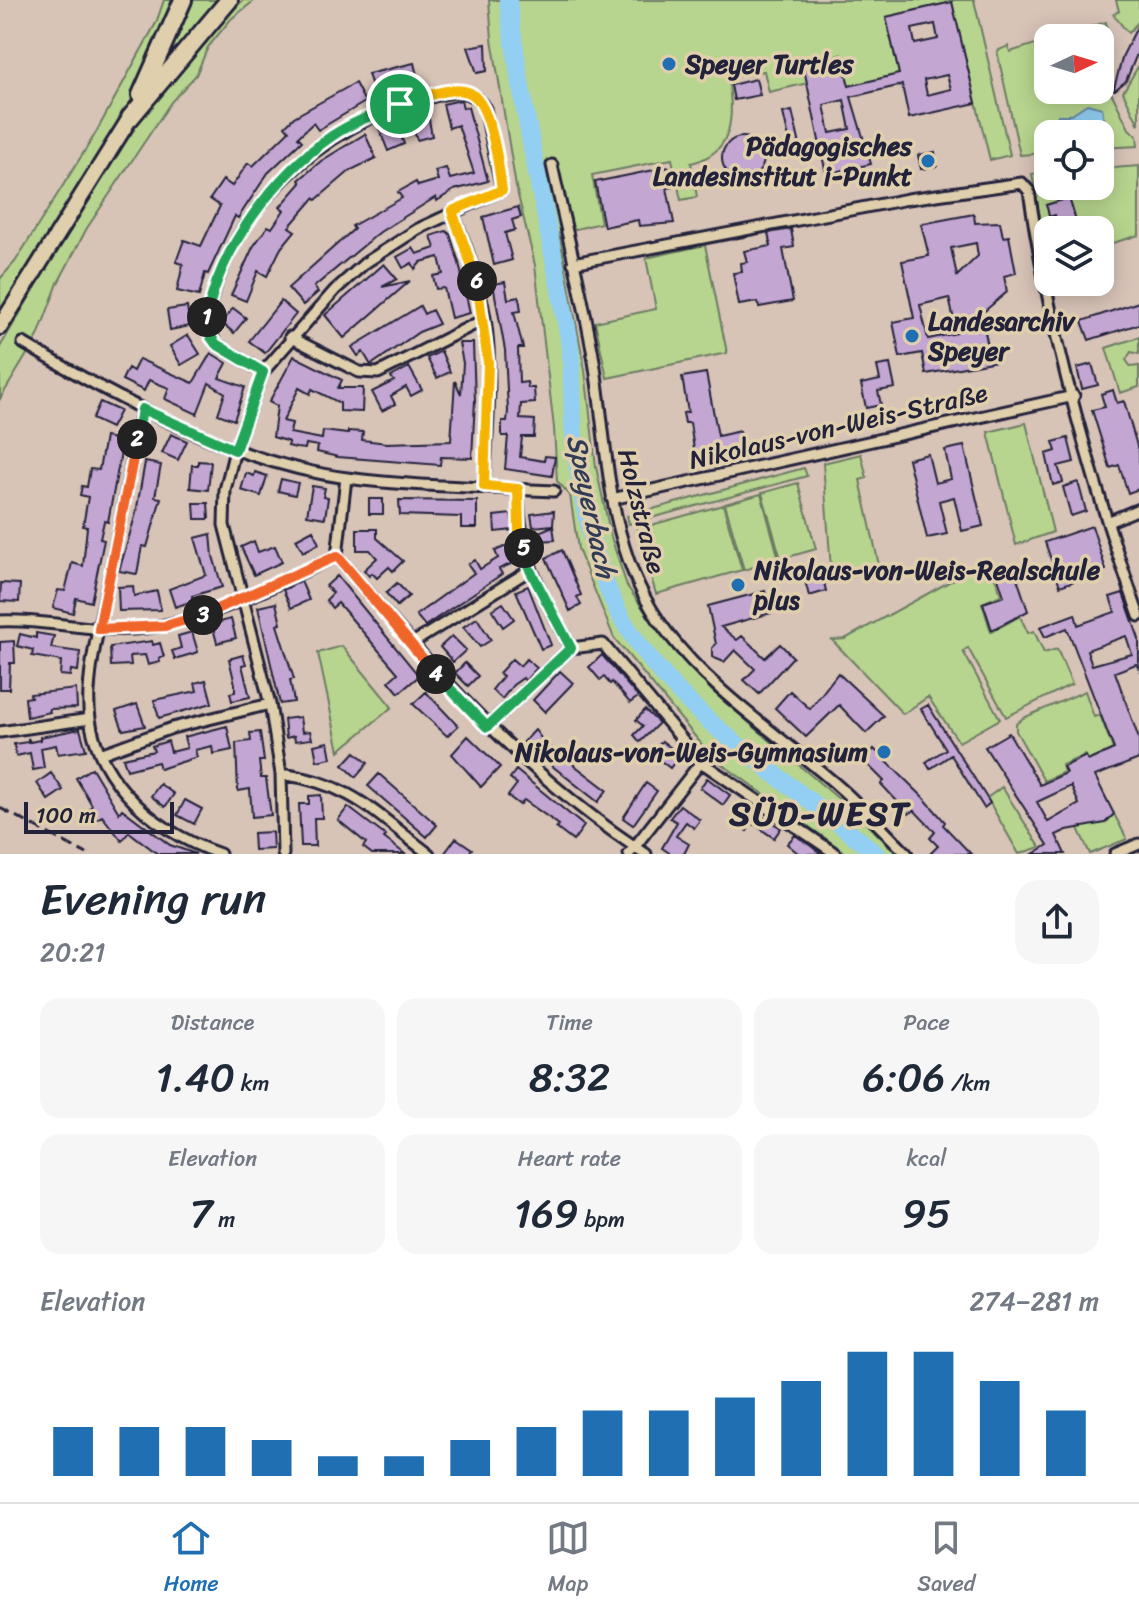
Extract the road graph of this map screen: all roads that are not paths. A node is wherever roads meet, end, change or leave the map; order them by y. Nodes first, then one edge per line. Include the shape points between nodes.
1 (183, 0) edge
2 (229, 0) edge
3 (130, 118) junction
4 (552, 165) dead end
5 (452, 211) junction
6 (573, 263) junction
7 (485, 319) junction
8 (0, 327) edge
9 (290, 337) junction
10 (23, 343) dead end
11 (263, 372) junction
12 (1074, 396) junction
13 (142, 409) junction
14 (235, 450) junction
15 (346, 478) junction
16 (484, 486) junction
17 (518, 489) junction
18 (554, 491) dead end
19 (612, 499) junction
20 (1139, 509) edge
21 (1110, 521) junction
22 (337, 556) junction
23 (530, 570) junction
24 (244, 598) junction
25 (1139, 616) edge
26 (0, 621) edge
27 (99, 629) junction
28 (411, 644) junction
29 (571, 648) junction
30 (270, 704) junction
31 (90, 719) junction
32 (487, 727) junction
33 (0, 732) edge
34 (100, 754) junction
35 (701, 762) junction
36 (281, 774) junction
37 (1139, 844) edge
38 (416, 850) edge
39 (631, 850) edge
40 (220, 854) edge
41 (283, 854) edge
42 (429, 854) edge
43 (646, 854) edge
44 (835, 854) edge
45 (907, 854) edge
46 (1115, 854) edge

1 - 3 highway
2 - 3 highway
3 - 8 main road
4 - 6 street, Holzstraße
5 - 7 street
5 - 9 street via 365,263
5 - 11 street via 502,190 485,108 469,92 456,90 400,104 330,137 264,198 222,266 209,306 206,322 211,337
6 - 12 street via 908,199 1022,183 1029,191 1051,310
6 - 19 street, Holzstraße via 594,362
7 - 9 street via 378,373 359,372
7 - 16 street
9 - 11 street
10 - 13 street
11 - 14 street
12 - 19 street, Nikolaus-von-Weis-Straße
12 - 21 street
13 - 14 street
13 - 27 street
14 - 15 street
14 - 24 street via 225,490 224,525
15 - 16 street
15 - 22 street
16 - 17 street
17 - 18 street
17 - 23 street via 519,532
19 - 45 street, Holzstraße via 638,588 678,647 712,684 840,787
20 - 21 street
21 - 25 street
22 - 24 street
22 - 28 street
23 - 28 street
23 - 29 street
24 - 27 street via 165,626
24 - 30 street
26 - 27 street
27 - 31 street
28 - 32 street
29 - 32 street
29 - 35 street via 603,644
30 - 34 street via 172,728
30 - 36 street
31 - 33 street
31 - 34 street
32 - 39 street
34 - 40 street via 123,792 148,817
35 - 39 street
35 - 44 street
36 - 38 street via 343,789 381,814
36 - 41 street
37 - 46 street
38 - 42 street
39 - 43 street

